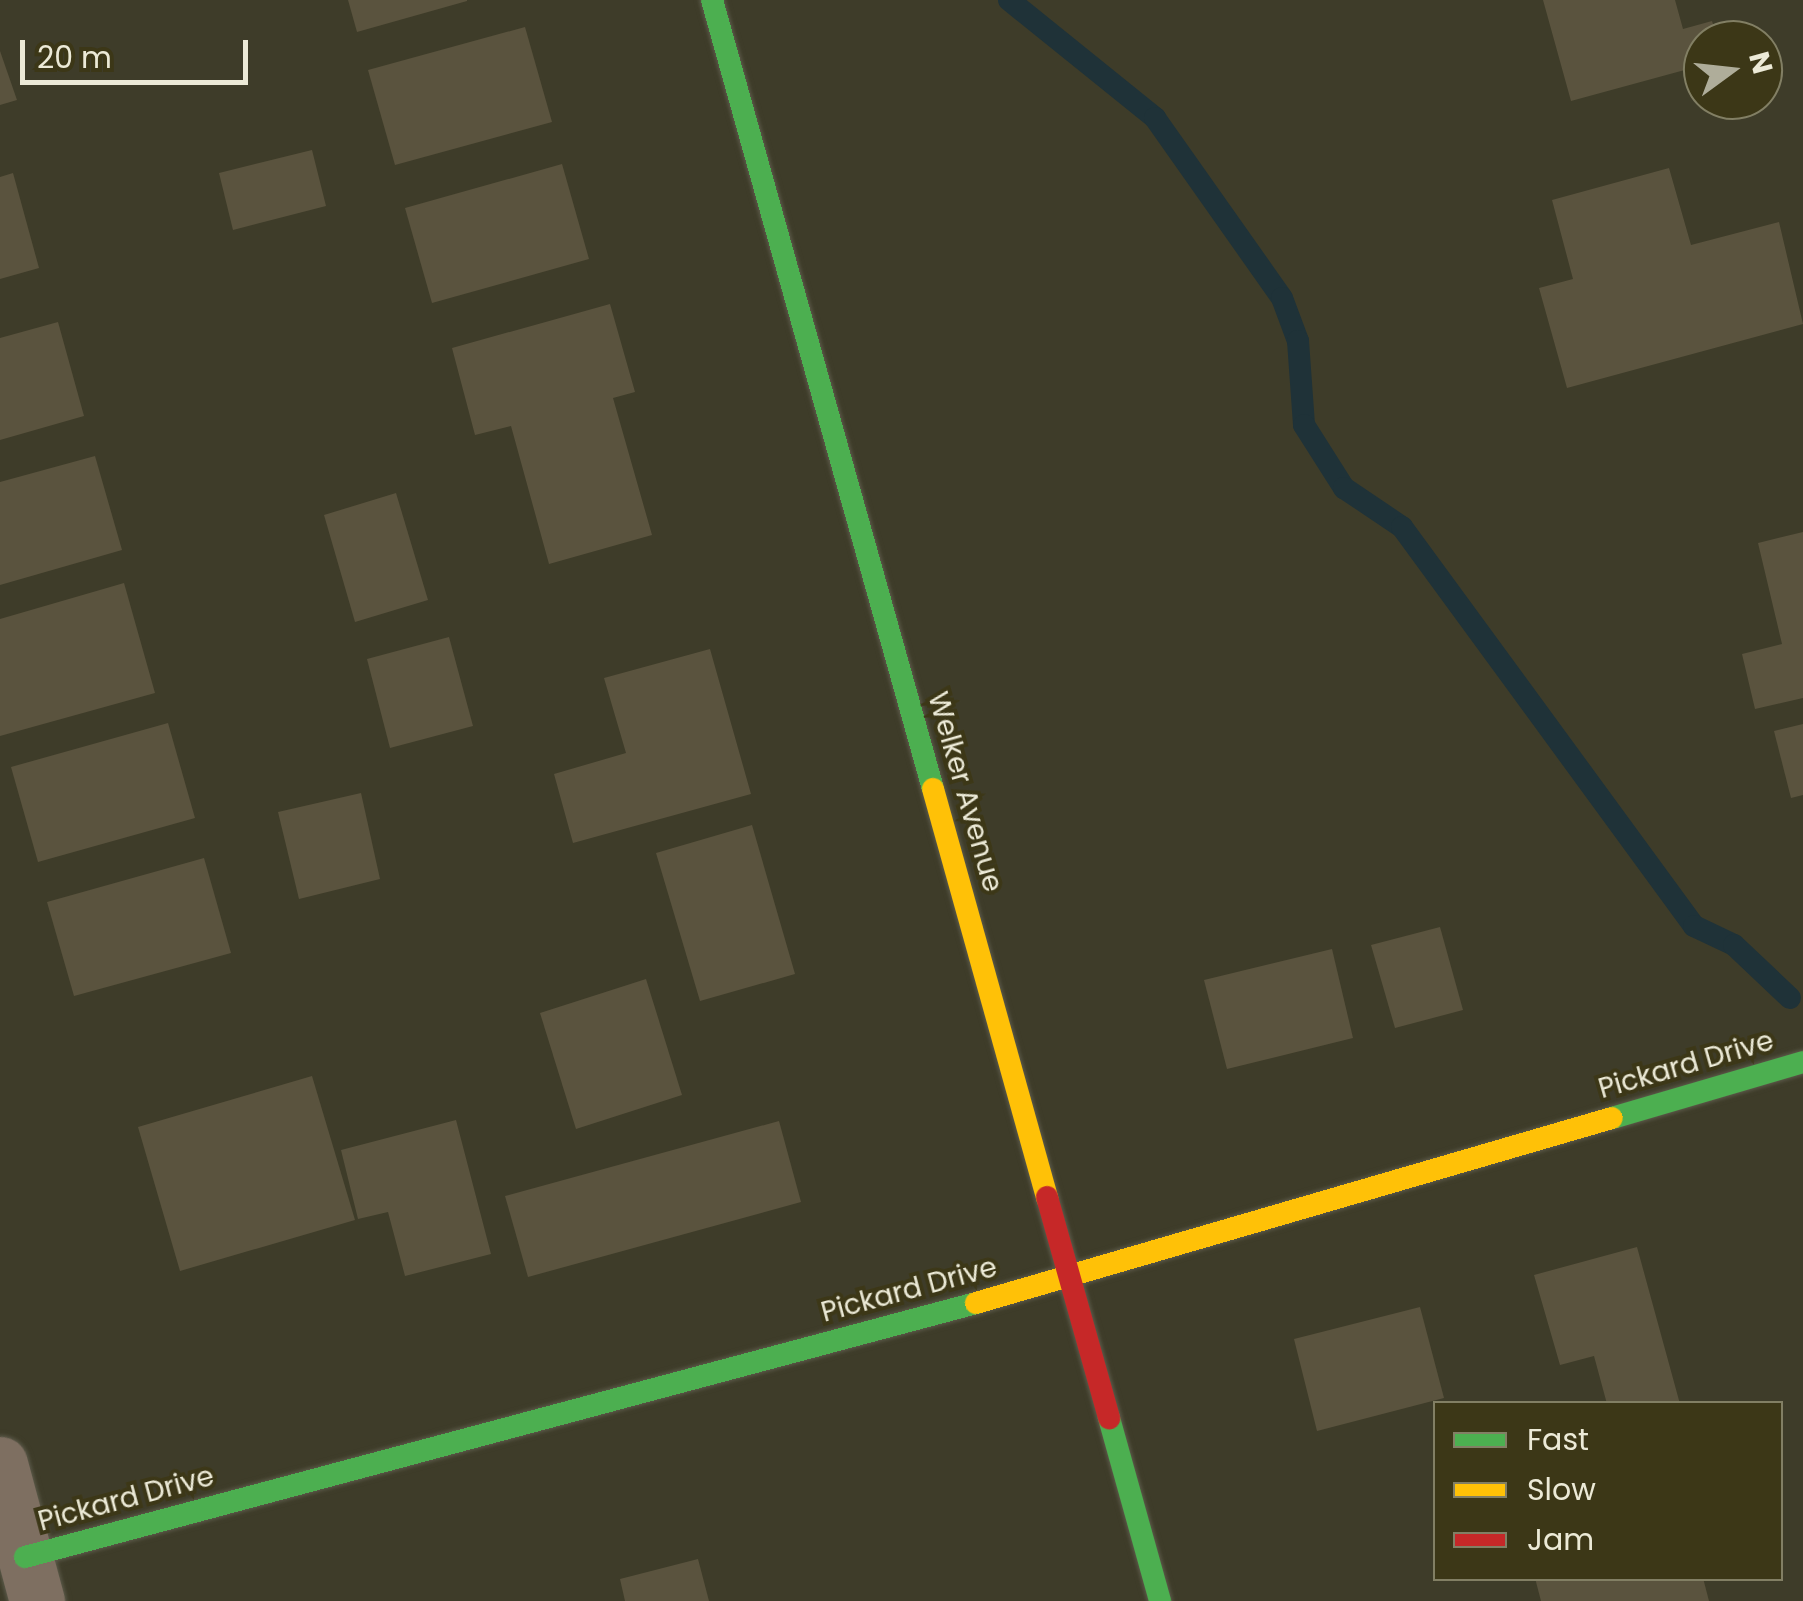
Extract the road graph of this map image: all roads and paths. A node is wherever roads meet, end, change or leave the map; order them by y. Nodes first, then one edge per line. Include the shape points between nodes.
1 (712, 0) edge
2 (1803, 1062) edge
3 (1070, 1278) junction
4 (0, 1464) edge
5 (31, 1579) edge
6 (1160, 1601) edge

1 - 3 street, Welker Avenue
2 - 3 street, Pickard Drive
3 - 5 street, Pickard Drive
3 - 6 street, Welker Avenue
4 - 5 street

